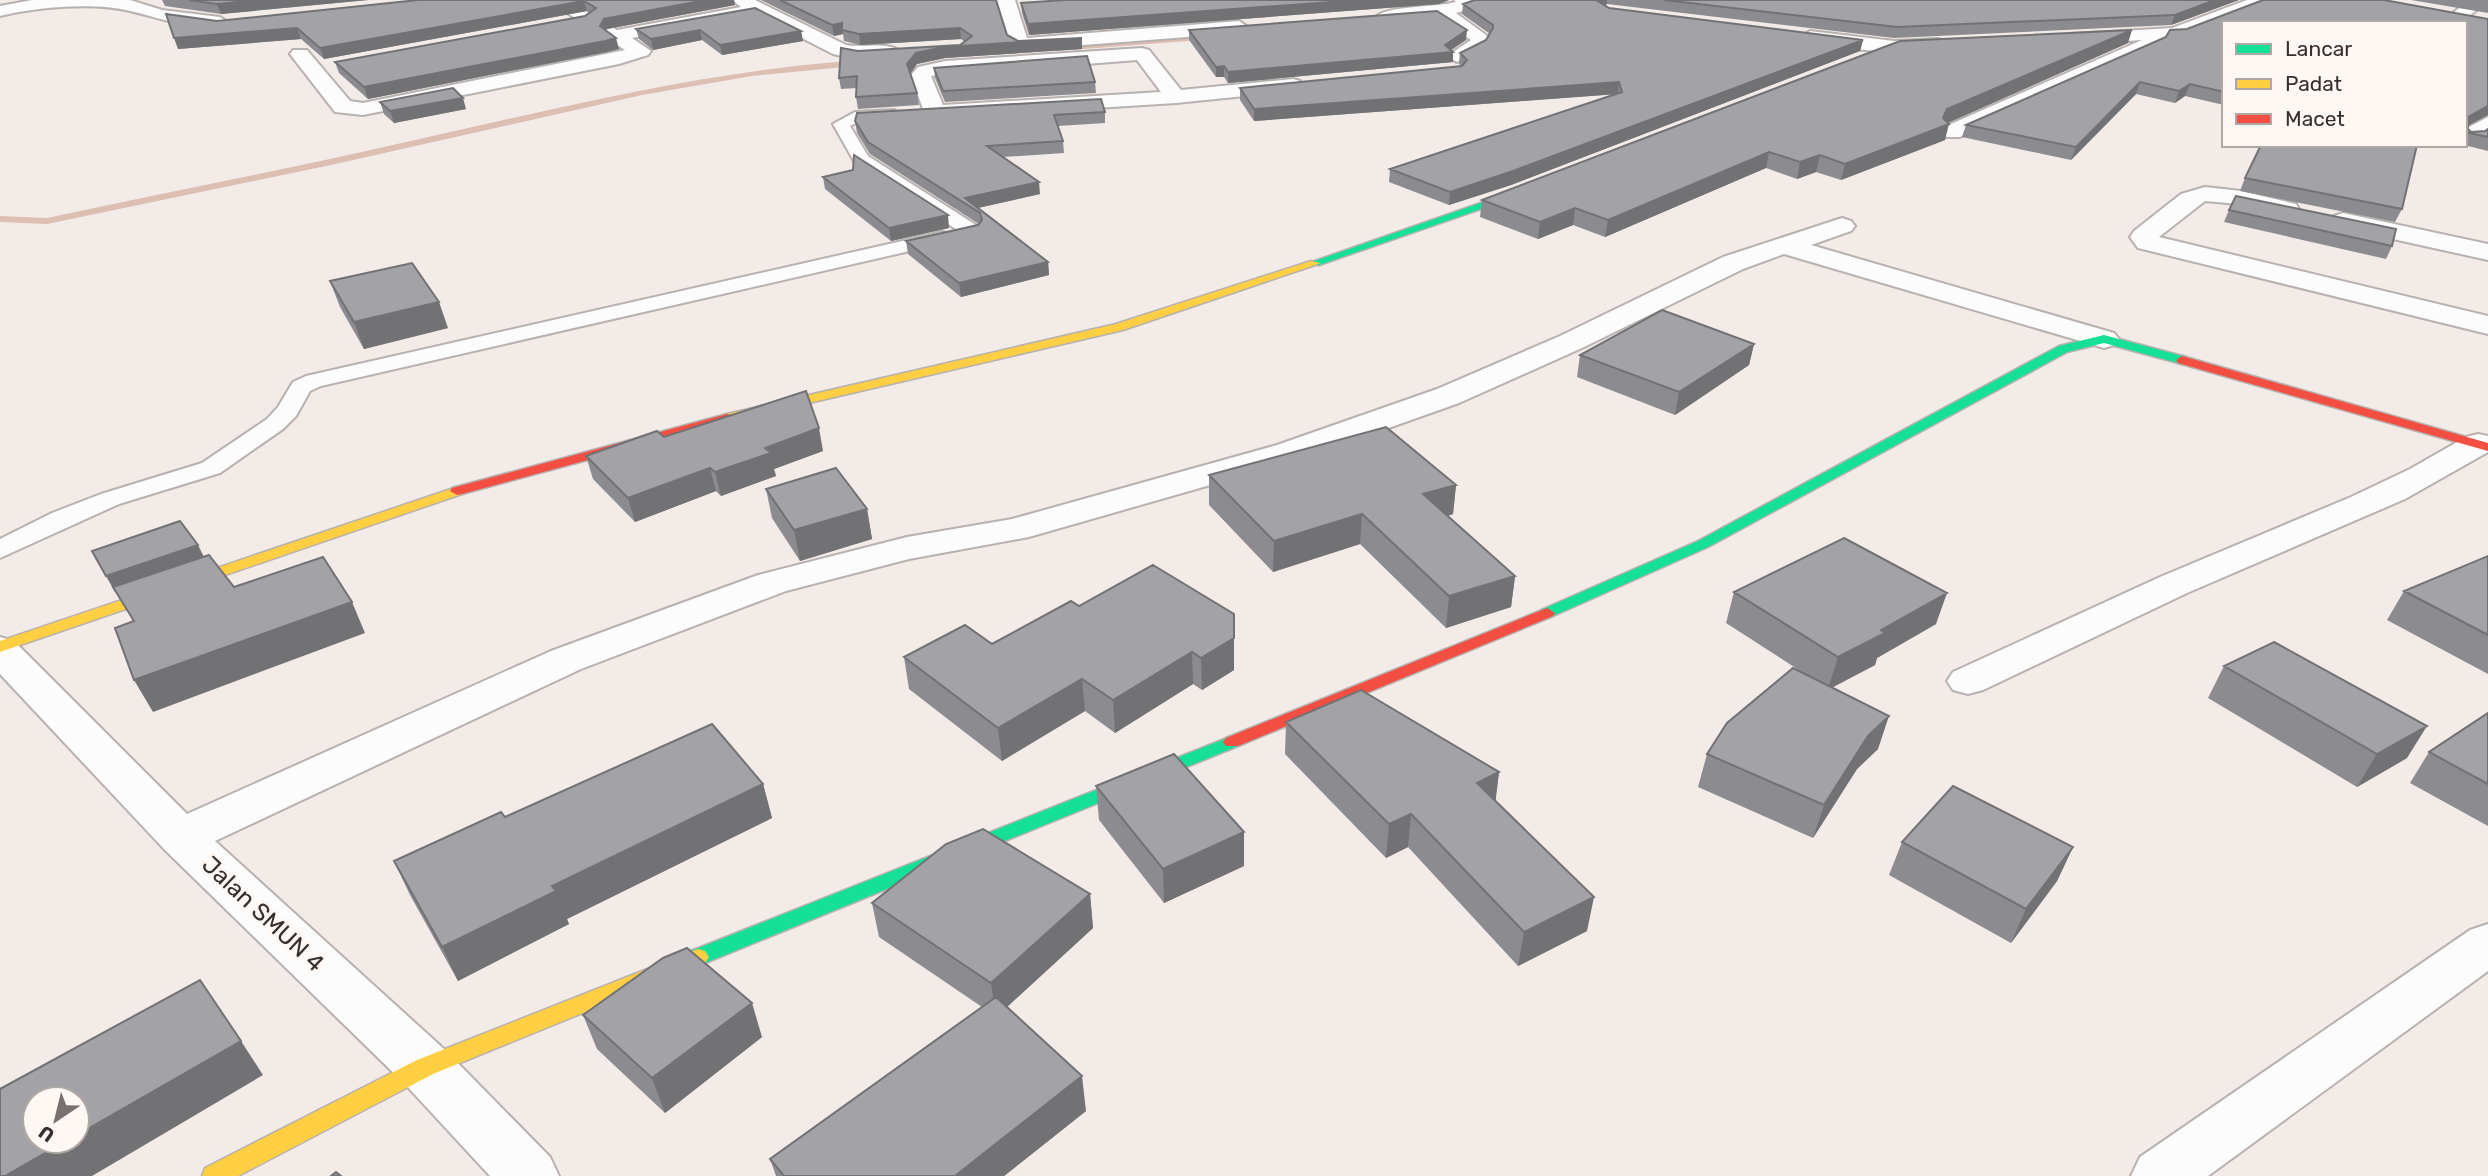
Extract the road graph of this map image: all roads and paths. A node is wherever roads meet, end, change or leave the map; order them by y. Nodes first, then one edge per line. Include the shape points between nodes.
1 (556, 0) edge
2 (741, 0) edge
3 (1463, 0) edge
4 (2263, 0) edge
5 (2480, 0) edge
6 (1012, 4) edge
7 (760, 9) junction
8 (0, 11) edge
9 (1373, 17) edge
10 (587, 19) junction
11 (2478, 20) edge
12 (233, 22) edge
13 (1440, 22) junction
14 (559, 24) edge
15 (1264, 26) edge
16 (1785, 33) edge
17 (2175, 33) junction
18 (614, 36) junction
19 (2054, 39) edge
20 (1961, 44) edge
21 (1894, 47) junction
22 (931, 50) edge
23 (906, 51) edge
24 (1169, 52) dead end
25 (1022, 53) junction
26 (1142, 54) junction
27 (1869, 57) edge
28 (340, 65) edge
29 (1450, 66) edge
30 (1309, 83) edge
31 (1176, 97) junction
32 (922, 113) junction
33 (1952, 132) edge
34 (1545, 183) edge
35 (1842, 226) dead end
36 (1784, 246) junction
37 (2488, 252) edge
38 (2488, 326) edge
39 (2104, 339) junction
40 (2483, 445) edge
41 (0, 550) edge
42 (0, 649) edge
43 (1968, 681) dead end
44 (181, 837) junction
45 (2488, 944) edge
46 (425, 1067) junction
47 (214, 1176) edge
48 (529, 1176) edge
49 (2161, 1176) edge

1 - 10 street
2 - 7 street
3 - 13 street via 1469,5
4 - 17 street
5 - 11 street via 2451,16
6 - 25 street
7 - 18 street
7 - 23 street via 840,50 860,54
8 - 12 street via 101,1 159,15
9 - 13 street
10 - 14 street
10 - 18 street
13 - 29 street via 1481,38
15 - 25 street
16 - 21 street
17 - 19 street
17 - 33 street
18 - 28 street via 641,51 363,110 343,107 307,62
20 - 21 street
21 - 27 street
22 - 25 street
24 - 26 street
25 - 26 street
25 - 32 street via 925,71
26 - 31 street
30 - 31 street
31 - 32 street
32 - 41 lane via 855,117 841,124 861,159 972,231 314,381 301,387 275,424 211,468 110,499
34 - 42 street via 1119,327 771,406 477,484
35 - 36 street
36 - 39 street
36 - 44 street via 1733,263 1448,396 1289,452 1016,529 907,548 759,588 566,660
37 - 38 street via 2208,194 2195,197 2143,237 2147,242
39 - 40 street
39 - 46 street via 2063,349 1703,544 1483,642
40 - 43 street via 2391,493 2242,555
42 - 44 street, Jalan SMUN 4
44 - 46 street, Jalan SMUN 4
45 - 49 street
46 - 47 street
46 - 48 street, Jalan SMUN 4

